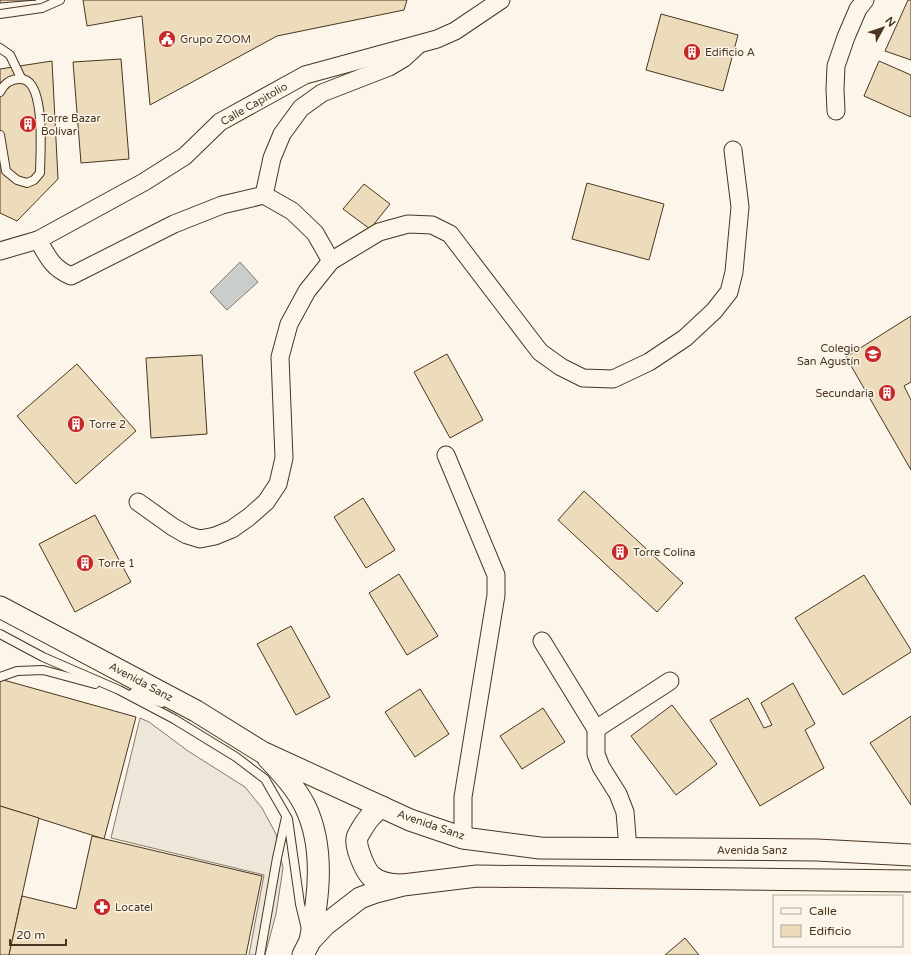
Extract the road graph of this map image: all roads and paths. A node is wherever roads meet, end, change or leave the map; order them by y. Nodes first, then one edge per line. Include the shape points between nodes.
1 (60, 0) edge
2 (501, 0) edge
3 (865, 0) edge
4 (0, 14) edge
5 (419, 43) junction
6 (0, 48) edge
7 (21, 78) junction
8 (0, 92) edge
9 (836, 111) dead end
10 (0, 135) edge
11 (733, 150) dead end
12 (264, 196) junction
13 (38, 240) junction
14 (0, 251) edge
15 (331, 262) junction
16 (446, 455) dead end
17 (138, 502) dead end
18 (0, 607) edge
19 (0, 634) edge
20 (542, 641) dead end
21 (0, 677) edge
22 (670, 681) dead end
23 (119, 690) junction
24 (196, 711) junction
25 (596, 729) junction
26 (262, 752) junction
27 (382, 807) junction
28 (286, 816) junction
29 (463, 838) junction
30 (628, 849) junction
31 (911, 855) edge
32 (911, 881) edge
33 (403, 885) junction
34 (307, 948) edge
35 (260, 955) edge

1 - 4 lane via 42,8
2 - 5 street, Calle Capitolio via 455,31
3 - 9 street via 858,9 836,66
5 - 12 street via 389,68 322,92 300,108 282,134 272,158
5 - 13 street, Calle Capitolio via 305,75 220,122 184,156 144,182
6 - 7 lane via 10,55
7 - 8 lane via 12,79
7 - 10 lane via 29,81 33,87 41,131 40,173 34,180 27,183 17,180 6,171
11 - 15 street via 740,207 734,272 728,292 714,311 685,338 649,362 613,379 583,378 540,352 450,234 432,225 408,224 379,232
12 - 13 street via 222,205 174,224 71,276 52,264
12 - 15 street via 292,211 306,224 315,233
13 - 14 street, Calle Capitolio
15 - 17 street via 307,291 289,324 280,357 284,458 278,484 266,502 232,529 200,539 173,527
16 - 29 street via 496,575 496,595 463,797
18 - 24 street, Avenida Sanz
19 - 23 lane via 43,657
20 - 25 street
21 - 23 lane via 17,671 43,670
22 - 25 street
23 - 24 lane
23 - 28 lane via 174,719 236,757 265,779
24 - 26 street, Avenida Sanz
25 - 30 street via 596,754 625,812
26 - 27 street, Avenida Sanz
26 - 34 street via 296,791 311,819 316,837 318,891 316,913
27 - 29 street, Avenida Sanz via 410,820
27 - 33 street via 368,819 357,838 360,855 371,875 386,883
28 - 34 lane
28 - 35 lane
29 - 30 street, Avenida Sanz via 540,848
30 - 31 street, Avenida Sanz via 817,850
32 - 33 street via 476,876
33 - 34 street via 360,898 325,925

